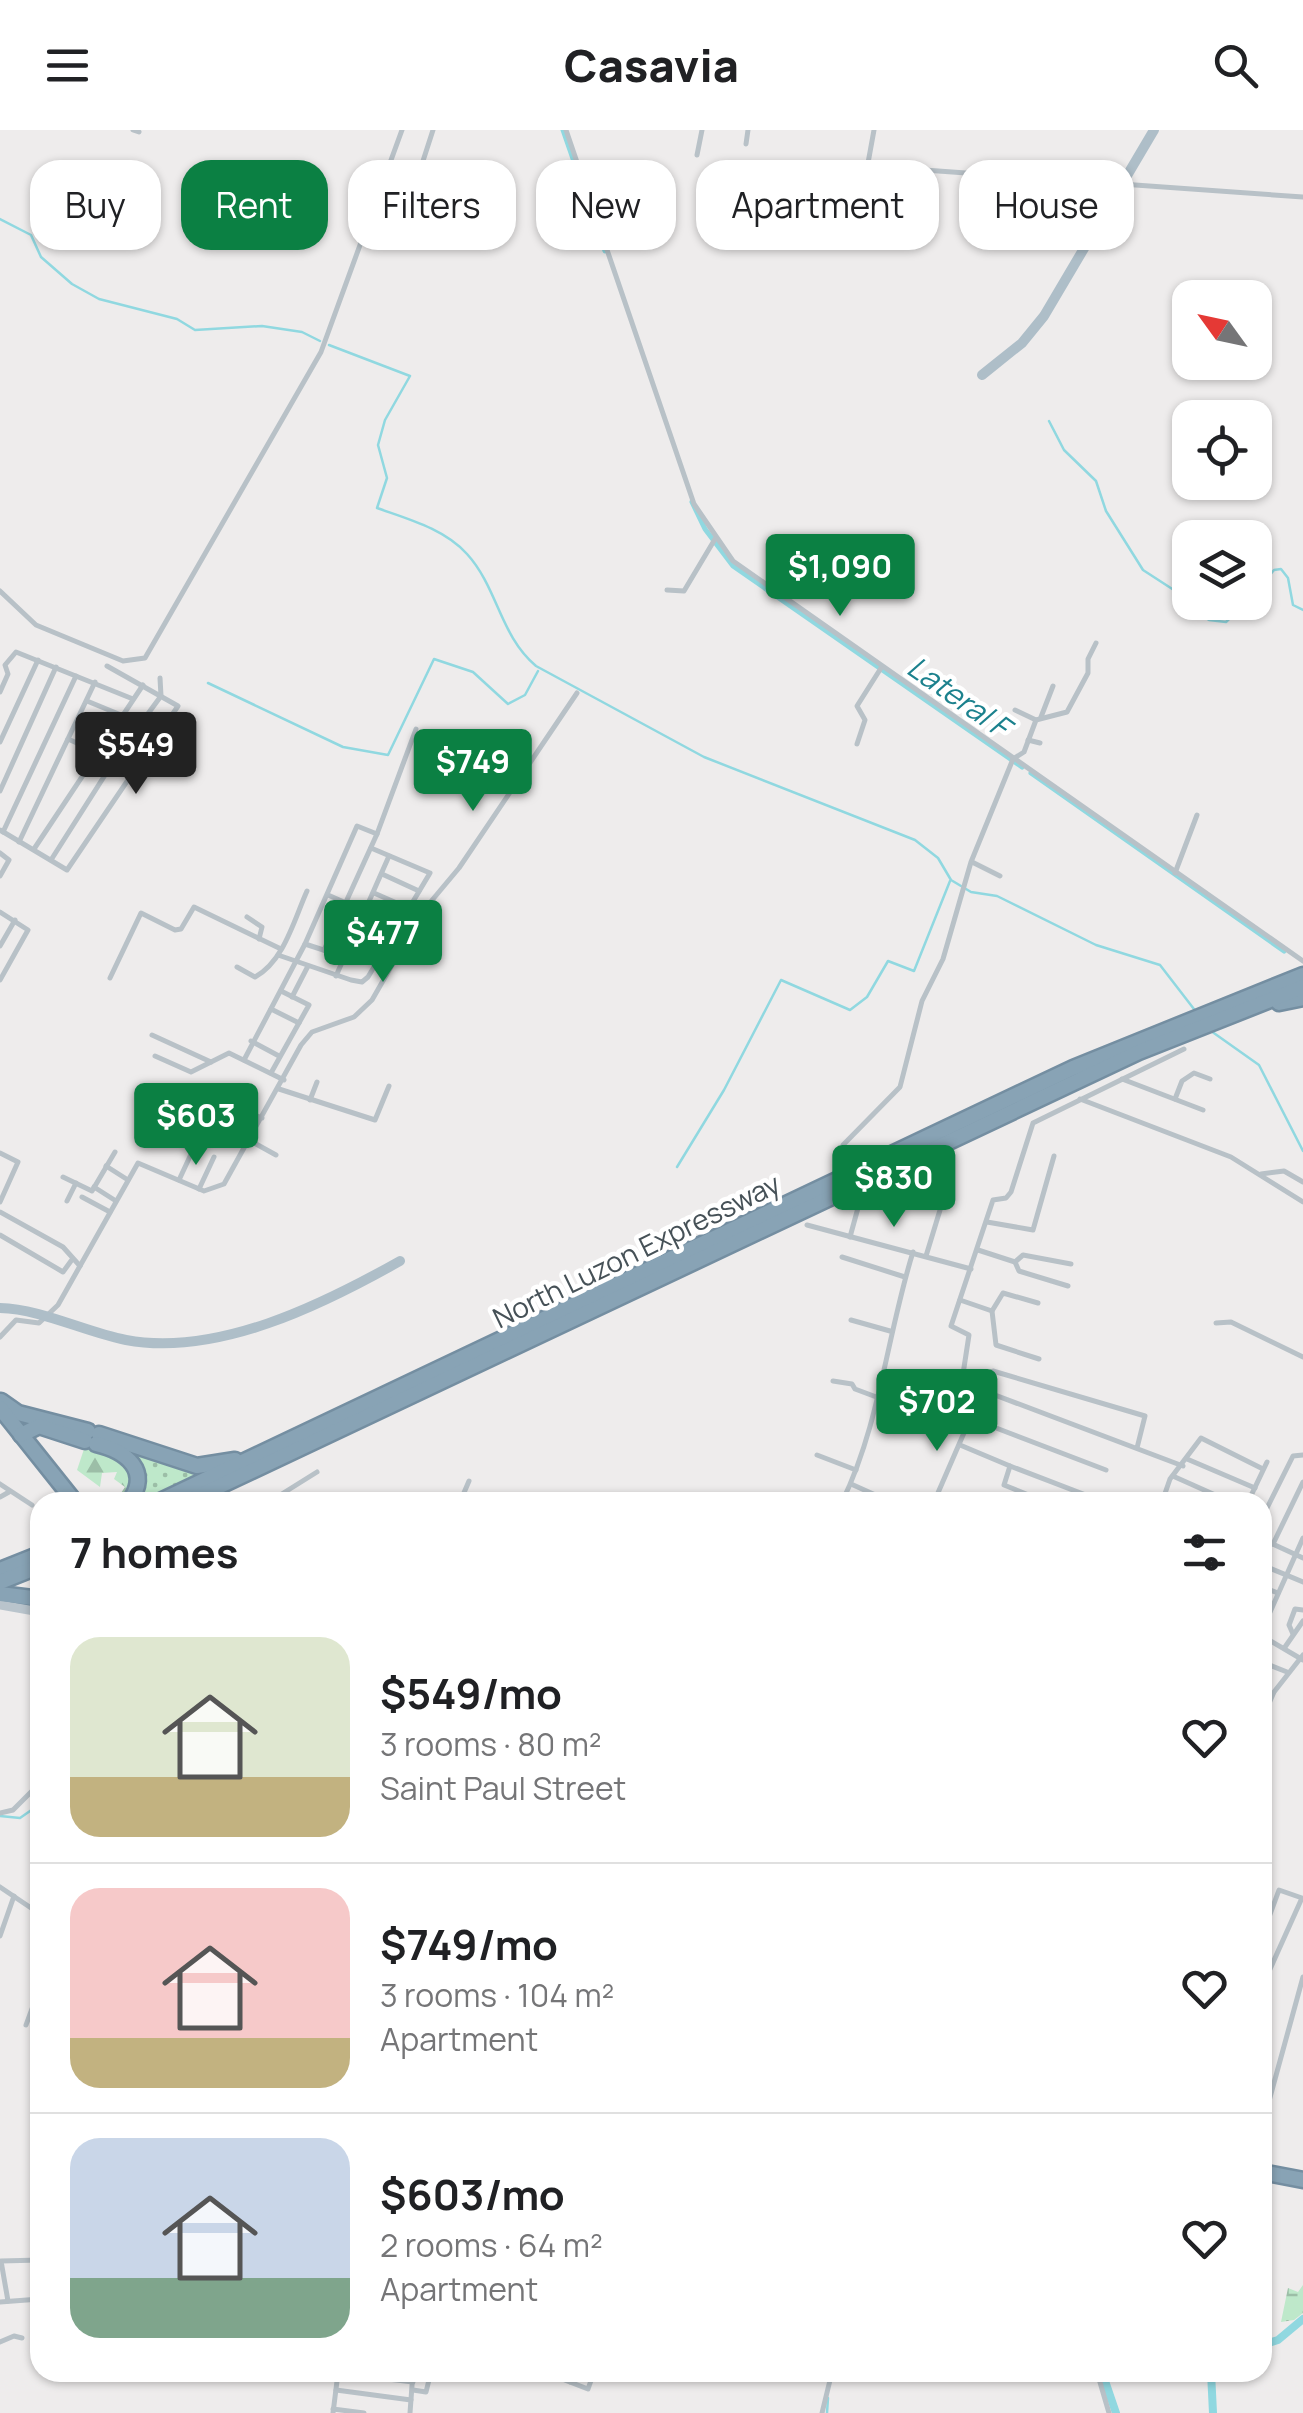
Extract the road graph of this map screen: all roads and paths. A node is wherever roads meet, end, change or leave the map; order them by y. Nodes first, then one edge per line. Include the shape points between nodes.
1 (402, 130) edge
2 (433, 130) edge
3 (566, 130) edge
4 (702, 130) edge
5 (748, 130) edge
6 (874, 130) edge
7 (1154, 130) edge
8 (746, 144) dead end
9 (697, 156) dead end
10 (423, 160) edge
11 (870, 160) edge
12 (1134, 161) edge
13 (1134, 187) edge
14 (1303, 197) edge
15 (1082, 250) edge
16 (982, 375) dead end
17 (713, 541) junction
18 (667, 590) dead end
19 (0, 591) edge
20 (6, 599) junction
21 (0, 605) edge
22 (1096, 643) dead end
23 (38, 660) junction
24 (107, 666) dead end
25 (56, 667) junction
26 (880, 670) junction
27 (76, 675) junction
28 (160, 678) dead end
29 (95, 682) junction
30 (144, 684) junction
31 (1053, 686) dead end
32 (0, 692) edge
33 (576, 693) dead end
34 (162, 696) junction
35 (133, 698) junction
36 (86, 700) junction
37 (1015, 710) dead end
38 (121, 715) junction
39 (1038, 719) junction
40 (78, 720) junction
41 (416, 729) dead end
42 (109, 732) junction
43 (68, 739) junction
44 (1028, 740) junction
45 (0, 742) edge
46 (1040, 743) dead end
47 (857, 744) dead end
48 (96, 752) junction
49 (1012, 760) junction
50 (0, 791) edge
51 (1197, 815) dead end
52 (1, 831) edge
53 (377, 834) junction
54 (19, 842) junction
55 (371, 848) junction
56 (34, 850) junction
57 (0, 853) edge
58 (390, 856) junction
59 (51, 860) junction
60 (972, 862) junction
61 (1176, 873) junction
62 (382, 874) junction
63 (0, 876) edge
64 (1000, 876) dead end
65 (306, 891) dead end
66 (419, 891) junction
67 (374, 893) junction
68 (328, 895) junction
69 (346, 902) junction
70 (408, 908) junction
71 (365, 911) junction
72 (0, 912) edge
73 (247, 917) dead end
74 (14, 920) junction
75 (398, 926) junction
76 (259, 939) junction
77 (305, 944) junction
78 (0, 946) edge
79 (324, 950) junction
80 (280, 952) junction
81 (344, 958) junction
82 (1303, 960) edge
83 (296, 962) junction
84 (308, 966) junction
85 (236, 967) dead end
86 (1303, 974) edge
87 (336, 976) junction
88 (110, 978) dead end
89 (0, 980) edge
90 (1303, 987) edge
91 (281, 991) junction
92 (292, 996) junction
93 (1303, 998) edge
94 (270, 1009) junction
95 (1211, 1019) junction
96 (298, 1023) junction
97 (1191, 1025) junction
98 (152, 1035) dead end
99 (251, 1041) junction
100 (1184, 1049) dead end
101 (155, 1056) dead end
102 (279, 1056) junction
103 (244, 1060) junction
104 (211, 1062) junction
105 (272, 1073) junction
106 (1119, 1078) junction
107 (1210, 1079) dead end
108 (284, 1080) junction
109 (317, 1082) dead end
110 (389, 1086) dead end
111 (279, 1089) junction
112 (1080, 1099) junction
113 (1175, 1099) junction
114 (310, 1100) junction
115 (185, 1104) dead end
116 (1203, 1110) dead end
117 (262, 1118) junction
118 (200, 1137) dead end
119 (249, 1140) junction
120 (115, 1152) dead end
121 (0, 1153) edge
122 (276, 1155) dead end
123 (1054, 1156) dead end
124 (214, 1157) dead end
125 (106, 1166) junction
126 (1261, 1174) junction
127 (64, 1177) dead end
128 (128, 1180) junction
129 (179, 1180) junction
130 (1303, 1182) edge
131 (76, 1183) junction
132 (94, 1187) junction
133 (199, 1189) junction
134 (82, 1197) dead end
135 (944, 1198) dead end
136 (67, 1201) dead end
137 (116, 1201) junction
138 (0, 1202) edge
139 (1303, 1202) edge
140 (0, 1212) edge
141 (110, 1212) junction
142 (986, 1222) junction
143 (807, 1225) dead end
144 (0, 1235) edge
145 (850, 1238) junction
146 (978, 1250) junction
147 (913, 1252) junction
148 (842, 1256) dead end
149 (926, 1256) junction
150 (71, 1260) junction
151 (400, 1261) dead end
152 (1015, 1262) junction
153 (1071, 1264) dead end
154 (80, 1266) junction
155 (971, 1269) junction
156 (905, 1277) junction
157 (1068, 1286) dead end
158 (960, 1300) junction
159 (1038, 1303) dead end
160 (0, 1308) edge
161 (992, 1310) junction
162 (44, 1318) junction
163 (851, 1320) dead end
164 (1216, 1323) dead end
165 (890, 1331) junction
166 (0, 1337) edge
167 (1303, 1357) edge
168 (1038, 1359) dead end
169 (832, 1381) dead end
170 (879, 1398) junction
171 (0, 1401) edge
172 (0, 1408) edge
173 (42, 1419) junction
174 (970, 1419) junction
175 (18, 1431) junction
176 (92, 1437) junction
177 (292, 1442) junction
178 (960, 1446) junction
179 (1137, 1448) junction
180 (818, 1455) dead end
181 (1303, 1455) edge
182 (1185, 1462) junction
183 (1010, 1466) junction
184 (856, 1470) junction
185 (1106, 1470) dead end
186 (317, 1472) dead end
187 (1175, 1477) junction
188 (469, 1481) dead end
189 (1303, 1482) edge
190 (0, 1484) edge
191 (851, 1484) junction
192 (1254, 1488) junction
193 (9, 1492) junction
194 (67, 1492) edge
195 (135, 1492) edge
196 (180, 1492) edge
197 (207, 1492) edge
198 (285, 1492) edge
199 (464, 1492) edge
200 (847, 1492) edge
201 (869, 1492) edge
202 (939, 1492) edge
203 (1022, 1492) edge
204 (1078, 1492) edge
205 (1167, 1492) edge
206 (1209, 1492) edge
207 (1252, 1492) edge
208 (0, 1497) edge
209 (1272, 1499) edge
210 (30, 1504) edge
211 (1303, 1538) edge
212 (1273, 1544) joint
213 (1296, 1553) junction
214 (30, 1558) edge
215 (1303, 1558) edge
216 (1272, 1569) edge
217 (0, 1570) edge
218 (30, 1570) edge
219 (1286, 1574) junction
220 (0, 1582) edge
221 (1303, 1582) edge
222 (1272, 1590) edge
223 (1278, 1593) junction
224 (0, 1594) edge
225 (30, 1598) edge
226 (0, 1605) edge
227 (1272, 1607) edge
228 (30, 1610) edge
229 (1303, 1610) edge
230 (1303, 1621) edge
231 (1293, 1634) junction
232 (1272, 1639) edge
233 (1285, 1646) junction
234 (1302, 1658) edge
235 (1272, 1666) edge
236 (1288, 1672) junction
237 (1274, 1692) joint
238 (1272, 1696) edge
239 (30, 1793) edge
240 (0, 1813) edge
241 (0, 1887) edge
242 (14, 1896) junction
243 (30, 1907) edge
244 (1272, 1909) edge
245 (0, 1936) edge
246 (1272, 1966) edge
247 (1303, 1977) edge
248 (30, 2014) edge
249 (26, 2025) dead end
250 (1272, 2090) edge
251 (1272, 2174) edge
252 (1303, 2180) edge
253 (30, 2260) edge
254 (30, 2301) edge
255 (4, 2302) edge
256 (22, 2338) dead end
257 (0, 2342) edge
258 (337, 2382) edge
259 (391, 2382) edge
260 (412, 2382) edge
261 (428, 2382) edge
262 (570, 2382) edge
263 (590, 2382) edge
264 (830, 2382) edge
265 (1100, 2382) edge
266 (412, 2386) junction
267 (336, 2390) junction
268 (411, 2400) junction
269 (333, 2411) edge
270 (364, 2413) edge
271 (410, 2413) edge
272 (822, 2413) edge
273 (1109, 2413) edge

1 - 20 street via 320,352 145,658 123,661 36,625
2 - 10 street
3 - 17 street via 694,504
4 - 9 street
5 - 8 street
6 - 11 street
7 - 12 main road
13 - 14 street
15 - 16 main road via 1044,316
17 - 18 street via 684,591
17 - 26 street via 746,574
19 - 20 street
20 - 21 street
22 - 39 street via 1067,712
23 - 25 street
23 - 32 street via 12,652
23 - 45 street
24 - 30 street
25 - 27 street
25 - 50 street
26 - 47 street via 858,706 865,720
26 - 49 street
27 - 29 street
27 - 52 street
28 - 34 street
29 - 35 street
29 - 36 street
30 - 34 street
30 - 35 street
31 - 39 street
33 - 108 street via 423,912 372,1000 354,1017 312,1032
34 - 59 street
34 - 59 street via 178,706 67,870
35 - 38 street
36 - 38 street
36 - 40 street
37 - 39 street
38 - 42 street
39 - 44 street
40 - 42 street
40 - 43 street
41 - 53 street
42 - 48 street
43 - 48 street
43 - 54 street
44 - 46 street
44 - 49 street
48 - 56 street
49 - 60 street
49 - 61 street
51 - 61 street
52 - 54 street
53 - 55 street
53 - 68 street via 357,826
54 - 56 street
55 - 58 street
55 - 69 street
56 - 59 street
57 - 63 street via 10,860
58 - 62 street
58 - 66 street via 430,872
60 - 64 street
60 - 145 street, bridge via 943,959 922,1001 900,1087 843,1145 842,1161 861,1197
61 - 82 street
62 - 66 street
62 - 67 street
65 - 80 street
66 - 70 street
67 - 70 street
67 - 71 street
68 - 69 street
68 - 77 street
69 - 71 street
69 - 79 street
70 - 75 street
71 - 75 street
71 - 81 street
72 - 74 street
73 - 76 street via 262,927
74 - 78 street
74 - 89 street via 28,930
75 - 87 street via 362,982
76 - 80 street
76 - 88 street via 194,907 174,930 141,912
77 - 79 street
77 - 83 street
79 - 81 street
80 - 83 street
80 - 85 street via 260,976
81 - 87 street
83 - 84 street
83 - 91 street
84 - 87 street
84 - 92 street
86 - 95 highway, North Luzon Expressway
90 - 95 highway, North Luzon Expressway
91 - 92 street
91 - 94 street
92 - 96 street via 309,1005
93 - 95 highway
94 - 96 street
94 - 99 street
95 - 97 highway, North Luzon Expressway
96 - 102 street
97 - 177 highway, North Luzon Expressway via 1011,1098
97 - 197 highway, North Luzon Expressway
98 - 104 street
99 - 102 street
99 - 103 street
100 - 106 street
101 - 104 street via 191,1072
102 - 105 street
103 - 104 street via 230,1053
103 - 105 street
105 - 108 street
106 - 112 street
106 - 113 street
107 - 113 street via 1194,1073
108 - 111 street
109 - 114 street
110 - 114 street via 377,1120
111 - 114 street
111 - 117 street
112 - 126 street via 1231,1156
112 - 142 street via 1033,1122 1011,1192 993,1200
113 - 116 street
115 - 117 street via 192,1108 211,1097
117 - 119 street
118 - 129 street
119 - 122 street
119 - 133 street via 224,1184
120 - 125 street
121 - 138 street via 18,1162
123 - 142 street via 1033,1230
124 - 133 street
125 - 128 street
125 - 132 street
126 - 130 street via 1284,1170
126 - 139 street
127 - 131 street
128 - 129 street via 143,1163
128 - 137 street
129 - 133 street
131 - 132 street via 92,1192
131 - 136 street
132 - 137 street
134 - 141 street
135 - 149 street
137 - 141 street
140 - 150 street via 63,1248
141 - 154 street
142 - 146 street
143 - 145 street
144 - 150 street via 63,1272
145 - 147 street
146 - 152 street
146 - 155 street
147 - 149 street
147 - 156 street
148 - 156 street
149 - 155 street
150 - 154 street
151 - 162 main road via 261,1325 200,1343 142,1342
152 - 153 street via 1023,1255
152 - 157 street via 1020,1271
154 - 162 street
155 - 158 street
156 - 165 street
158 - 161 street
158 - 174 street via 951,1326 969,1335 956,1411
159 - 161 street via 1003,1293
160 - 162 main road
161 - 168 street via 996,1345
162 - 166 street via 34,1324 16,1320
163 - 165 street
164 - 167 street via 1231,1322
165 - 170 street
169 - 170 street
170 - 184 street
171 - 173 highway
172 - 175 highway
173 - 175 highway
173 - 176 highway
174 - 178 street
174 - 185 street
175 - 176 highway via 40,1426
175 - 194 highway
176 - 177 highway via 197,1466
176 - 195 highway via 135,1466
177 - 196 highway, North Luzon Expressway
178 - 183 street
178 - 202 street
179 - 179 street via 986,1392 987,1373 1145,1416
179 - 182 street
180 - 184 street
181 - 209 street via 1293,1456
182 - 187 street
182 - 192 street
182 - 192 street via 1201,1438 1265,1465
183 - 203 street via 1003,1484
183 - 204 street
184 - 191 street
186 - 198 street
187 - 205 street
187 - 206 street
188 - 199 street
189 - 212 street
190 - 193 street
191 - 200 street
191 - 201 street
192 - 207 street
193 - 208 street
193 - 210 street
211 - 213 street
212 - 213 street
213 - 215 street
213 - 219 street
214 - 217 highway
216 - 219 street
218 - 220 highway
219 - 221 street
219 - 223 street
222 - 223 street
223 - 227 street
224 - 225 highway
226 - 228 main road
229 - 231 street via 1295,1609
230 - 231 street
231 - 233 street
232 - 233 street
233 - 234 street
234 - 236 street
235 - 236 street
236 - 237 street
237 - 238 street
239 - 240 street
241 - 242 street
242 - 243 street
242 - 245 street
244 - 246 street via 1279,1890 1302,1898
247 - 250 street
248 - 249 street
251 - 252 highway
253 - 255 street via 1,2261
254 - 255 street
256 - 257 street
258 - 267 street
259 - 266 street
260 - 266 street
261 - 266 street via 426,2392
262 - 263 street via 588,2389
264 - 272 street
265 - 273 street
266 - 268 street
267 - 268 street
267 - 269 street
268 - 271 street
269 - 270 street

